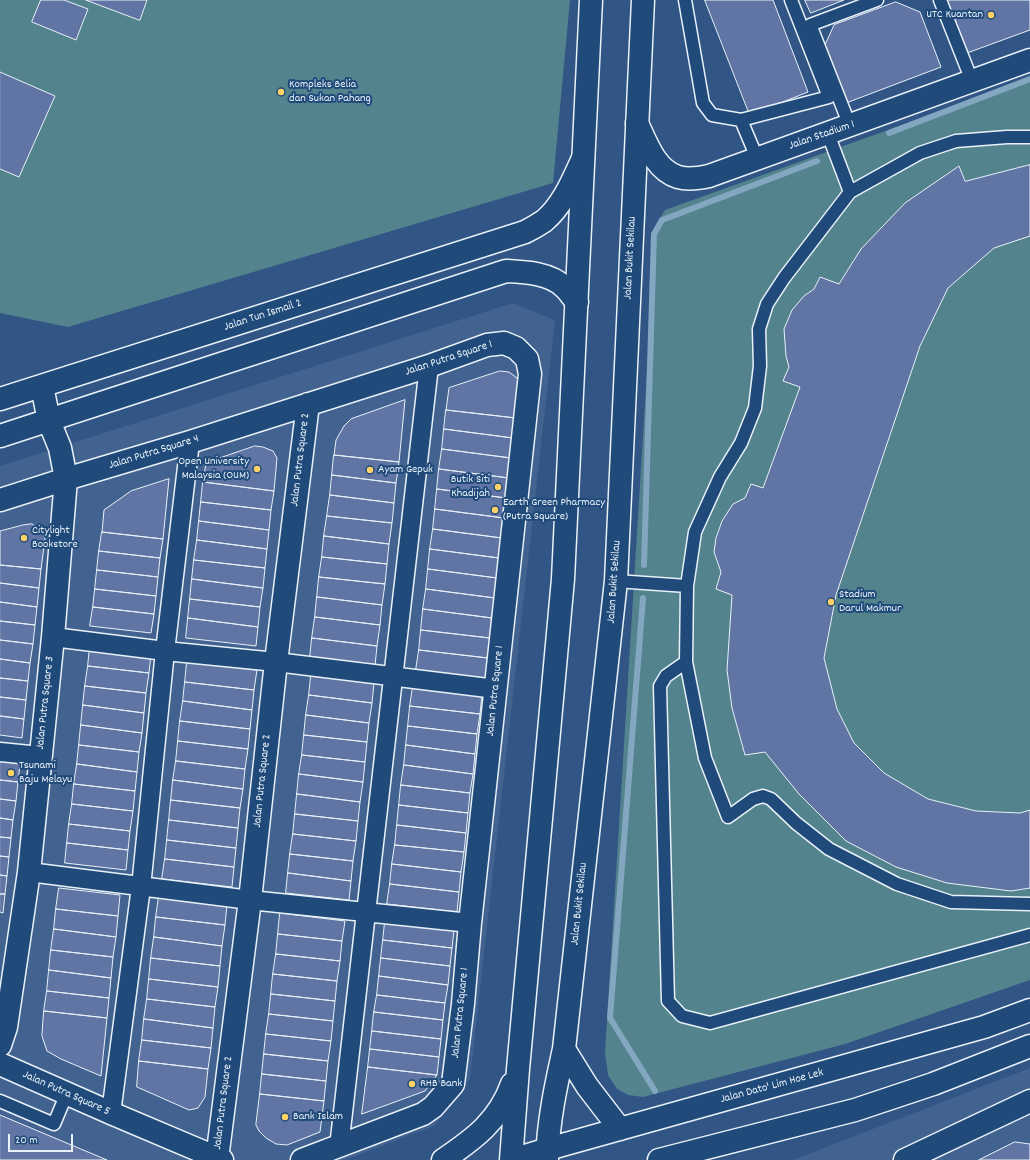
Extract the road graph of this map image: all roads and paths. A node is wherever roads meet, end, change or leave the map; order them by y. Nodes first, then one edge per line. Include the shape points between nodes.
1 (591, 0) edge
2 (643, 0) edge
3 (686, 0) edge
4 (791, 0) edge
5 (800, 0) edge
6 (877, 0) edge
7 (940, 0) edge
8 (810, 25) junction
9 (1030, 60) edge
10 (972, 81) junction
11 (741, 120) junction
12 (637, 123) junction
13 (850, 126) junction
14 (828, 134) junction
15 (1030, 137) edge
16 (584, 157) junction
17 (757, 158) junction
18 (850, 192) junction
19 (576, 302) junction
20 (429, 366) junction
21 (42, 386) junction
22 (0, 399) edge
23 (308, 404) junction
24 (49, 421) junction
25 (0, 436) edge
26 (190, 442) junction
27 (66, 479) junction
28 (0, 500) edge
29 (616, 581) junction
30 (687, 586) junction
31 (54, 637) junction
32 (165, 651) junction
33 (276, 662) junction
34 (686, 662) junction
35 (394, 676) junction
36 (496, 688) junction
37 (0, 752) edge
38 (40, 756) junction
39 (29, 872) junction
40 (140, 887) junction
41 (250, 900) junction
42 (1030, 904) edge
43 (365, 912) junction
44 (470, 923) junction
45 (1030, 935) edge
46 (1030, 1010) edge
47 (0, 1045) edge
48 (1030, 1046) edge
49 (564, 1049) junction
50 (0, 1064) edge
51 (518, 1069) junction
52 (67, 1094) junction
53 (0, 1101) edge
54 (1030, 1101) edge
55 (111, 1113) junction
56 (620, 1128) junction
57 (339, 1147) junction
58 (547, 1154) edge
59 (709, 1154) edge
60 (219, 1159) edge
61 (302, 1160) edge
62 (443, 1160) edge
63 (512, 1160) edge
64 (659, 1160) edge
65 (905, 1160) edge

1 - 16 street
2 - 12 street, Jalan Bukit Sekilau
3 - 11 lane via 703,103 712,115
4 - 11 lane via 829,97
5 - 8 lane
6 - 8 lane
7 - 10 lane
8 - 13 lane
9 - 10 street, Jalan Stadium 1
10 - 13 street, Jalan Stadium 1
11 - 17 lane
12 - 17 street, Jalan Stadium 1 via 657,162 678,177 694,179 710,176
12 - 29 street, Jalan Bukit Sekilau
13 - 14 street, Jalan Stadium 1
14 - 17 street, Jalan Stadium 1
14 - 18 lane
15 - 18 lane via 956,141 920,153
16 - 19 street
16 - 21 street, Jalan Tun Ismail 2 via 558,205 544,221 525,232
18 - 30 lane via 767,304 759,329 760,366 755,408 741,443 720,477 695,532
19 - 24 street via 563,286 548,277 506,271
19 - 51 street via 563,579
20 - 23 street, Jalan Putra Square 1
20 - 35 street
20 - 36 street, Jalan Putra Square 1 via 487,345 504,343 516,348 527,359 530,374
21 - 22 street, Jalan Tun Ismail 2
21 - 24 street, Jalan Putra Square 3
23 - 26 street, Jalan Putra Square 4
23 - 33 street, Jalan Putra Square 2
24 - 25 street
24 - 27 street, Jalan Putra Square 3 via 60,448
26 - 27 street, Jalan Putra Square 4
26 - 32 street
27 - 28 street, Jalan Putra Square 4
27 - 31 street, Jalan Putra Square 3
29 - 30 lane
29 - 49 street, Jalan Bukit Sekilau
30 - 34 lane
31 - 32 street
31 - 38 street, Jalan Putra Square 3
32 - 33 street
32 - 40 street
33 - 35 street
33 - 41 street, Jalan Putra Square 2
34 - 42 lane via 705,758 728,817 753,799 763,796 829,849 897,884 951,902
34 - 45 lane via 666,676 660,686 668,1001 682,1016 710,1023
35 - 36 street
35 - 43 street
36 - 44 street, Jalan Putra Square 1
37 - 38 street
38 - 39 street, Jalan Putra Square 3
39 - 40 street
39 - 47 street, Jalan Putra Square 3 via 6,1027
40 - 41 street
40 - 55 street
41 - 43 street
41 - 60 street, Jalan Putra Square 2
43 - 44 street
43 - 57 street
44 - 57 street, Jalan Putra Square 1 via 453,1084 434,1107 423,1114
46 - 56 street, Jalan Dato' Lim Hoe Lek via 984,1027
48 - 59 street via 933,1084
49 - 56 street via 587,1086
49 - 58 street, Jalan Bukit Sekilau via 554,1093
50 - 52 street, Jalan Putra Square 5
51 - 62 street via 507,1099 496,1116 481,1132
51 - 63 street
52 - 53 lane via 54,1124
52 - 55 street, Jalan Putra Square 5
54 - 65 street
55 - 60 street, Jalan Putra Square 5
56 - 58 street, Jalan Dato' Lim Hoe Lek
57 - 61 street, Jalan Putra Square 1
58 - 63 street, Jalan Dato' Lim Hoe Lek
59 - 64 street

